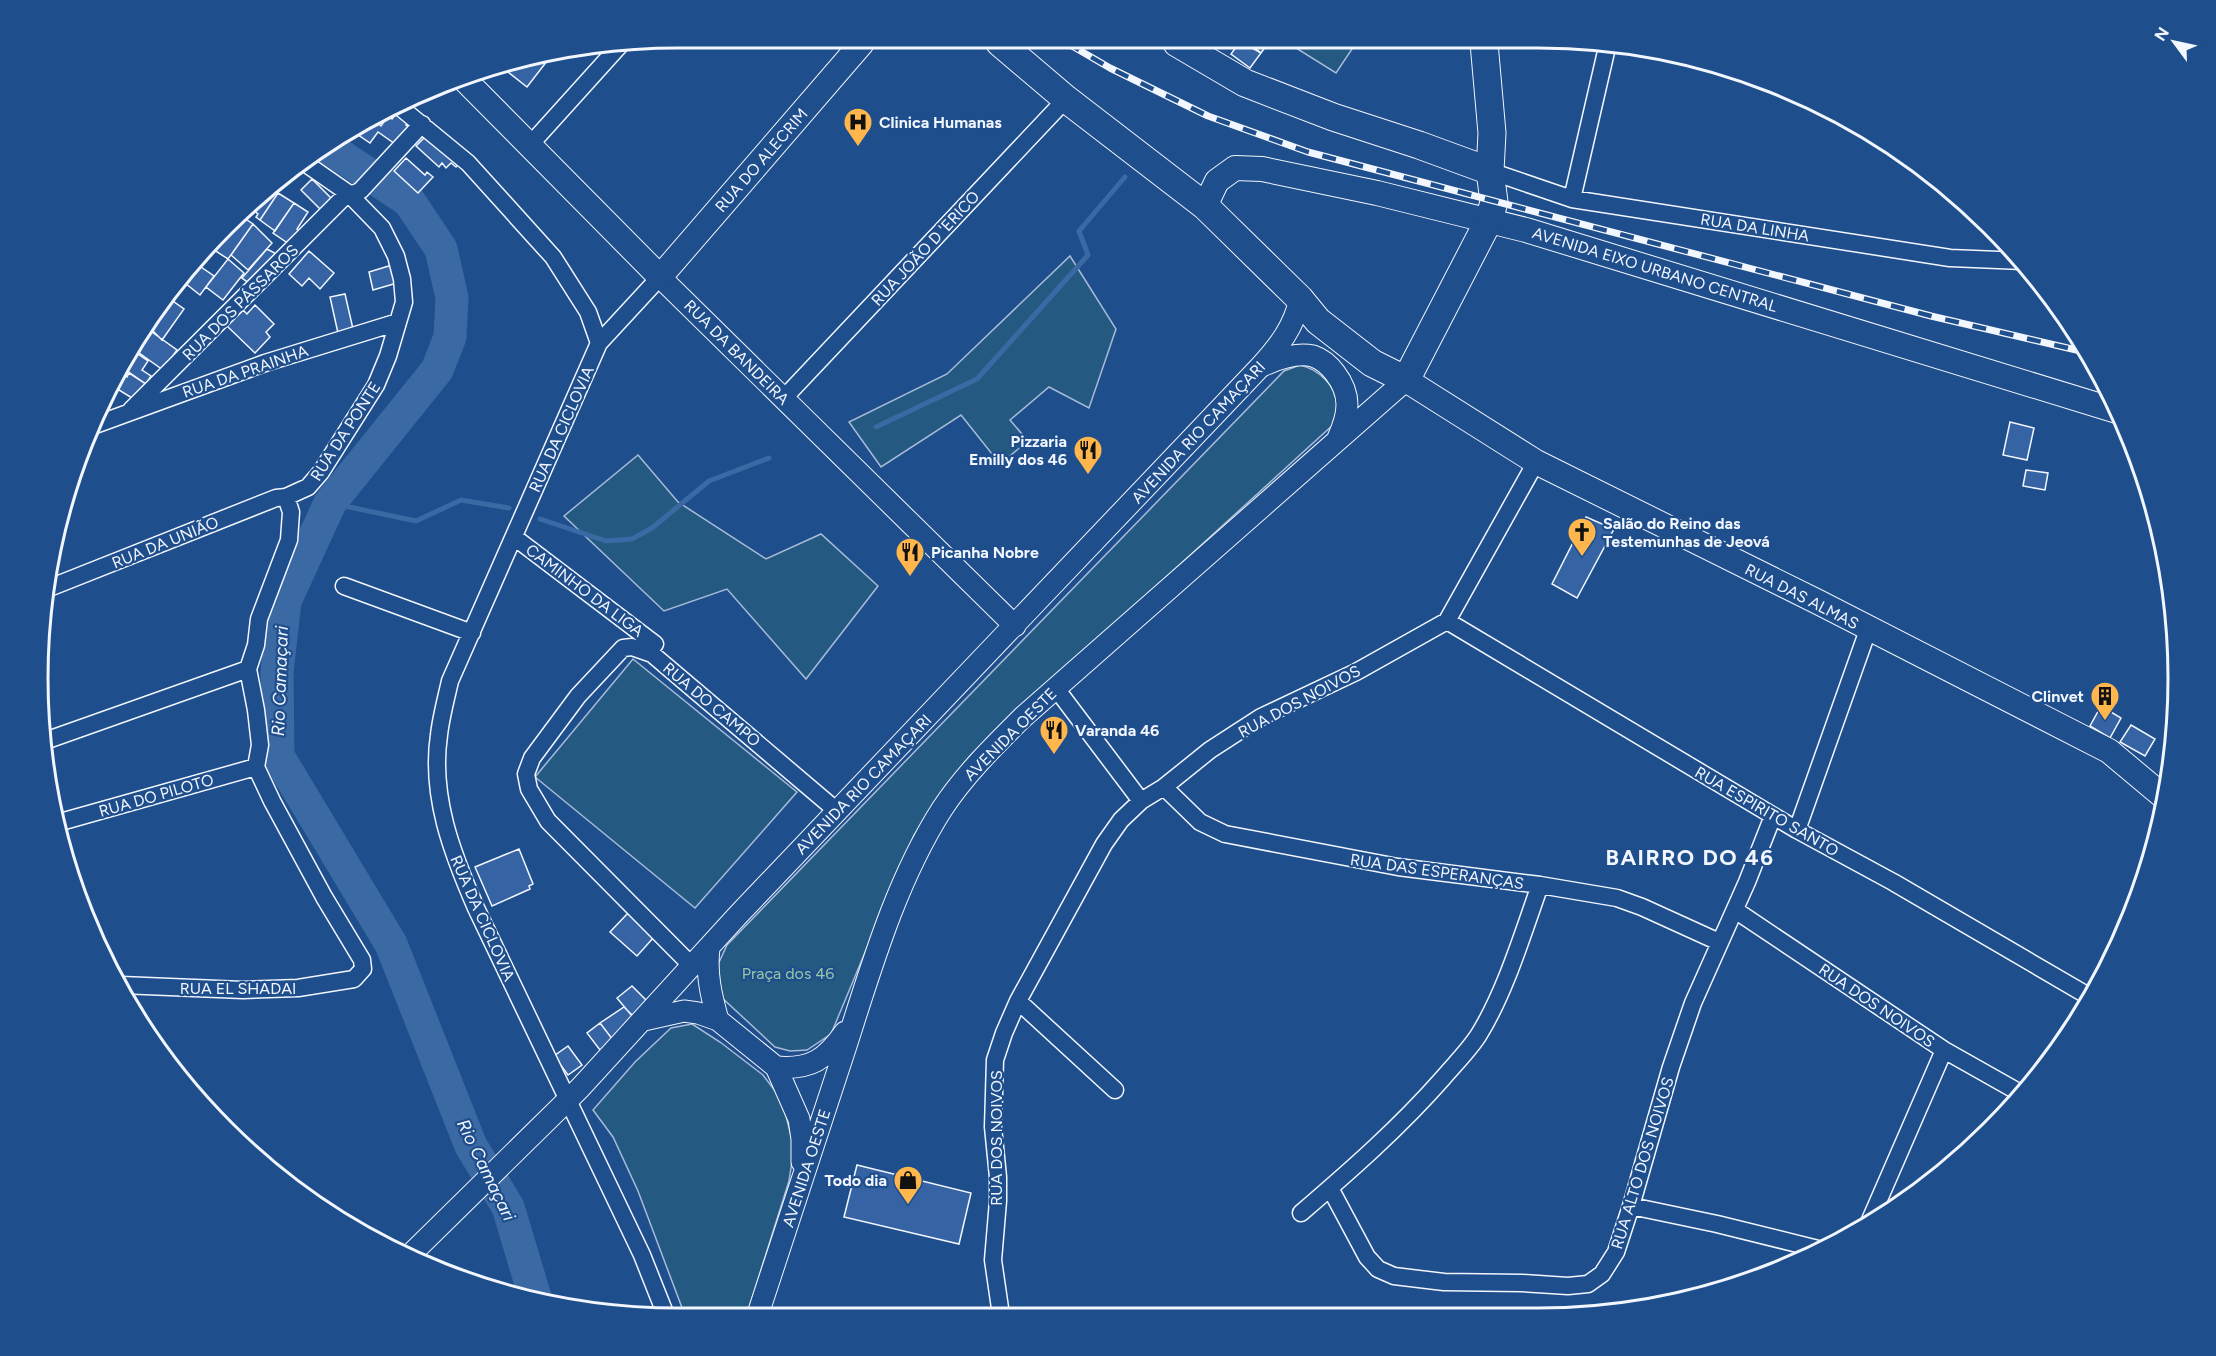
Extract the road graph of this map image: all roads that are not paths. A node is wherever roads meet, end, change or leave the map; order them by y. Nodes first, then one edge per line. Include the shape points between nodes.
1 (858, 48) edge
2 (1006, 48) edge
3 (1186, 48) edge
4 (1484, 48) edge
5 (615, 51) edge
6 (1606, 52) edge
7 (468, 84) edge
8 (1066, 99) junction
9 (405, 110) edge
10 (422, 124) junction
11 (529, 146) junction
12 (311, 166) edge
13 (1490, 171) junction
14 (354, 192) junction
15 (1572, 199) junction
16 (1205, 206) junction
17 (1489, 220) junction
18 (2009, 260) edge
19 (660, 277) junction
20 (1300, 299) junction
21 (398, 322) junction
22 (599, 343) junction
23 (1260, 367) junction
24 (1406, 380) junction
25 (784, 398) junction
26 (2107, 408) edge
27 (131, 410) junction
28 (104, 420) edge
29 (1335, 444) junction
30 (1536, 462) junction
31 (286, 497) junction
32 (514, 537) junction
33 (55, 586) edge
34 (344, 586) dead end
35 (1447, 621) junction
36 (1015, 626) junction
37 (1868, 630) junction
38 (472, 633) junction
39 (655, 644) dead end
40 (248, 669) junction
41 (1055, 687) junction
42 (51, 739) edge
43 (256, 767) junction
44 (1164, 787) junction
45 (2158, 792) edge
46 (1141, 801) junction
47 (837, 811) junction
48 (1773, 816) junction
49 (65, 822) edge
50 (1797, 830) junction
51 (1540, 885) junction
52 (1735, 910) junction
53 (1719, 942) junction
54 (709, 948) junction
55 (692, 966) junction
56 (128, 985) edge
57 (2084, 993) edge
58 (1018, 1001) junction
59 (854, 1019) junction
60 (644, 1020) junction
61 (718, 1020) junction
62 (1944, 1050) junction
63 (776, 1067) junction
64 (1114, 1090) dead end
65 (2015, 1090) edge
66 (568, 1100) junction
67 (802, 1180) junction
68 (1330, 1188) junction
69 (1631, 1206) junction
70 (1874, 1211) edge
71 (1301, 1214) dead end
72 (1809, 1247) edge
73 (415, 1250) edge
74 (663, 1308) edge
75 (760, 1308) edge
76 (1000, 1308) edge

1 - 19 main road, RUA DO ALECRIM
2 - 8 main road
3 - 13 main road via 1245,83
4 - 13 main road via 1492,133
5 - 11 street
6 - 15 street
7 - 11 main road, RUA DA BANDEIRA
8 - 16 main road
8 - 25 street, RUA JOÃO D 'ERICO
9 - 10 street
10 - 14 street, RUA DOS PÁSSAROS via 389,162
10 - 22 street via 468,163 553,257 588,312
11 - 19 main road, RUA DA BANDEIRA
12 - 14 street, RUA DA PONTE
13 - 15 street, RUA DA LINHA
13 - 17 main road via 1494,202
14 - 21 street, RUA DA PONTE via 382,228 396,256 404,302
14 - 27 street, RUA DOS PÁSSAROS
15 - 18 street, RUA DA LINHA via 1950,258
16 - 17 main road, AVENIDA EIXO URBANO CENTRAL via 1217,181 1235,168 1246,168 1319,180
16 - 20 main road
17 - 24 main road
17 - 26 main road, AVENIDA EIXO URBANO CENTRAL
19 - 22 street, RUA DA CICLOVIA
19 - 25 street, RUA DA BANDEIRA
20 - 23 street, AVENIDA RIO CAMAÇARI via 1295,320 1283,341
20 - 24 main road via 1318,321 1372,363
21 - 27 street, RUA DA PRAINHA
21 - 31 street, RUA DA PONTE via 376,385 321,472 308,487
22 - 32 street, RUA DA CICLOVIA
23 - 29 street via 1303,355 1322,360 1331,368 1349,403
23 - 36 street, AVENIDA RIO CAMAÇARI
24 - 29 street, AVENIDA OESTE
24 - 30 main road, RUA DAS ALMAS
25 - 36 street, RUA DA BANDEIRA
27 - 28 street, RUA DA PRAINHA
29 - 41 street, AVENIDA OESTE
30 - 35 street
30 - 37 main road, RUA DAS ALMAS
31 - 33 street, RUA DA UNIÃO
31 - 40 street via 291,512 289,540 260,619
32 - 38 street, RUA DA CICLOVIA
32 - 39 street, CAMINHO DA LIGA
34 - 38 street
35 - 44 street, RUA DOS NOIVOS via 1356,672 1261,717 1210,750
35 - 48 street, RUA ESPIRITO SANTO
36 - 47 street, AVENIDA RIO CAMAÇARI
37 - 45 main road, RUA DAS ALMAS via 2109,752
37 - 50 street
38 - 66 street, RUA DA CICLOVIA via 450,681 443,710 436,770 438,796 461,875
40 - 42 street
40 - 43 street via 260,746
41 - 46 street
41 - 59 street, AVENIDA OESTE via 969,771 942,809 906,880
43 - 49 street, RUA DO PILOTO
43 - 56 street, RUA EL SHADAI via 362,960 363,969 354,979 311,987 243,990
44 - 46 street, RUA DOS NOIVOS
44 - 51 street, RUA DAS ESPERANÇAS via 1200,822 1225,834 1398,867
46 - 58 street, RUA DOS NOIVOS via 1104,844
47 - 54 street, AVENIDA RIO CAMAÇARI
47 - 55 street, RUA DO CAMPO via 652,654 624,648 605,665 532,758 526,774 529,789 548,821
48 - 50 street, RUA ESPIRITO SANTO
48 - 52 street, RUA ALTO DOS NOIVOS
50 - 57 street, RUA ESPIRITO SANTO
51 - 53 street, RUA DAS ESPERANÇAS via 1617,898
51 - 68 street via 1518,948 1477,1036 1399,1126
52 - 53 street, RUA ALTO DOS NOIVOS
52 - 62 street, RUA DOS NOIVOS
53 - 69 street, RUA ALTO DOS NOIVOS via 1671,1067
54 - 55 street, AVENIDA RIO CAMAÇARI
54 - 61 street via 706,968
55 - 60 street, AVENIDA RIO CAMAÇARI
58 - 64 street
58 - 76 street, RUA DOS NOIVOS via 1004,1033 994,1080 998,1177 993,1260
59 - 63 street via 823,1058 793,1069
59 - 67 street, AVENIDA OESTE
60 - 61 street via 684,1011
60 - 66 street, AVENIDA RIO CAMAÇARI
61 - 63 street
62 - 65 street, RUA DOS NOIVOS
62 - 70 street
63 - 67 street via 799,1119
66 - 73 street, AVENIDA RIO CAMAÇARI
66 - 74 street, RUA DA CICLOVIA
67 - 75 street, AVENIDA OESTE
68 - 69 street, RUA ALTO DOS NOIVOS via 1367,1257 1378,1269 1394,1276 1444,1282 1588,1284 1612,1260
68 - 71 street
69 - 72 street

